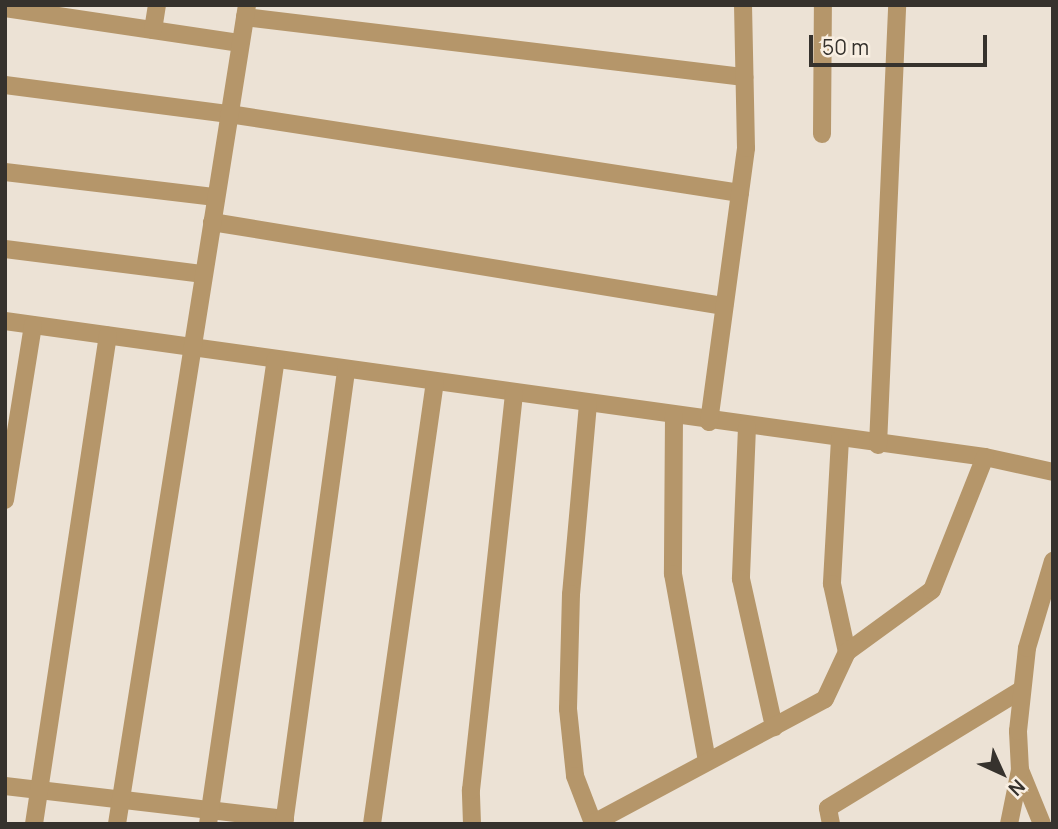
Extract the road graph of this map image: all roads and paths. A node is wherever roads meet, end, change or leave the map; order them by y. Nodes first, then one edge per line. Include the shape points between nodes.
1 (157, 5) edge
2 (743, 5) edge
3 (823, 5) edge
4 (897, 5) edge
5 (5, 8) edge
6 (71, 11) edge
7 (246, 11) edge
8 (153, 30) junction
9 (240, 43) junction
10 (744, 76) junction
11 (5, 85) edge
12 (229, 114) junction
13 (822, 134) dead end
14 (5, 172) edge
15 (740, 193) junction
16 (215, 197) junction
17 (212, 222) junction
18 (5, 249) edge
19 (203, 274) junction
20 (724, 306) junction
21 (5, 321) edge
22 (33, 326) junction
23 (108, 336) junction
24 (191, 347) junction
25 (275, 359) junction
26 (346, 369) junction
27 (435, 382) junction
28 (514, 393) junction
29 (588, 404) junction
30 (674, 416) junction
31 (709, 422) junction
32 (747, 427) junction
33 (840, 439) junction
34 (878, 445) junction
35 (985, 457) junction
36 (1053, 472) edge
37 (5, 500) edge
38 (1053, 561) edge
39 (847, 652) junction
40 (1021, 690) junction
41 (774, 727) junction
42 (707, 762) junction
43 (1020, 770) junction
44 (5, 786) edge
45 (39, 791) junction
46 (121, 802) junction
47 (209, 818) edge
48 (284, 822) edge
49 (34, 824) edge
50 (117, 824) edge
51 (372, 824) edge
52 (472, 824) edge
53 (593, 824) edge
54 (831, 824) edge
55 (1009, 824) edge
56 (1042, 824) edge

1 - 8 street
2 - 10 street
3 - 13 street
4 - 34 street
5 - 6 street
6 - 8 street
7 - 9 street
7 - 10 street
8 - 9 street
9 - 12 street
10 - 15 street via 746,148
11 - 12 street
12 - 15 street
12 - 16 street
14 - 16 street
15 - 20 street
16 - 17 street
17 - 19 street
17 - 20 street
18 - 19 street
19 - 24 street
20 - 31 street
21 - 22 street
22 - 23 street
22 - 37 street
23 - 24 street
23 - 45 street
24 - 25 street
24 - 46 street
25 - 26 street
25 - 47 street
26 - 27 street
26 - 48 street
27 - 28 street
27 - 51 street
28 - 29 street
28 - 52 street via 471,790
29 - 30 street
29 - 53 street via 571,594 568,709 575,776
30 - 31 street
30 - 42 street via 673,574
31 - 32 street
32 - 33 street
32 - 41 street via 741,579
33 - 34 street
33 - 39 street via 832,584
34 - 35 street
35 - 36 street
35 - 39 street via 932,590
38 - 40 street via 1027,648
39 - 41 street via 825,699
40 - 43 street
40 - 54 street via 828,808
41 - 42 street
42 - 53 street
43 - 55 street
43 - 56 street
44 - 45 street
45 - 46 street
45 - 49 street
46 - 47 street
46 - 50 street
47 - 48 street

